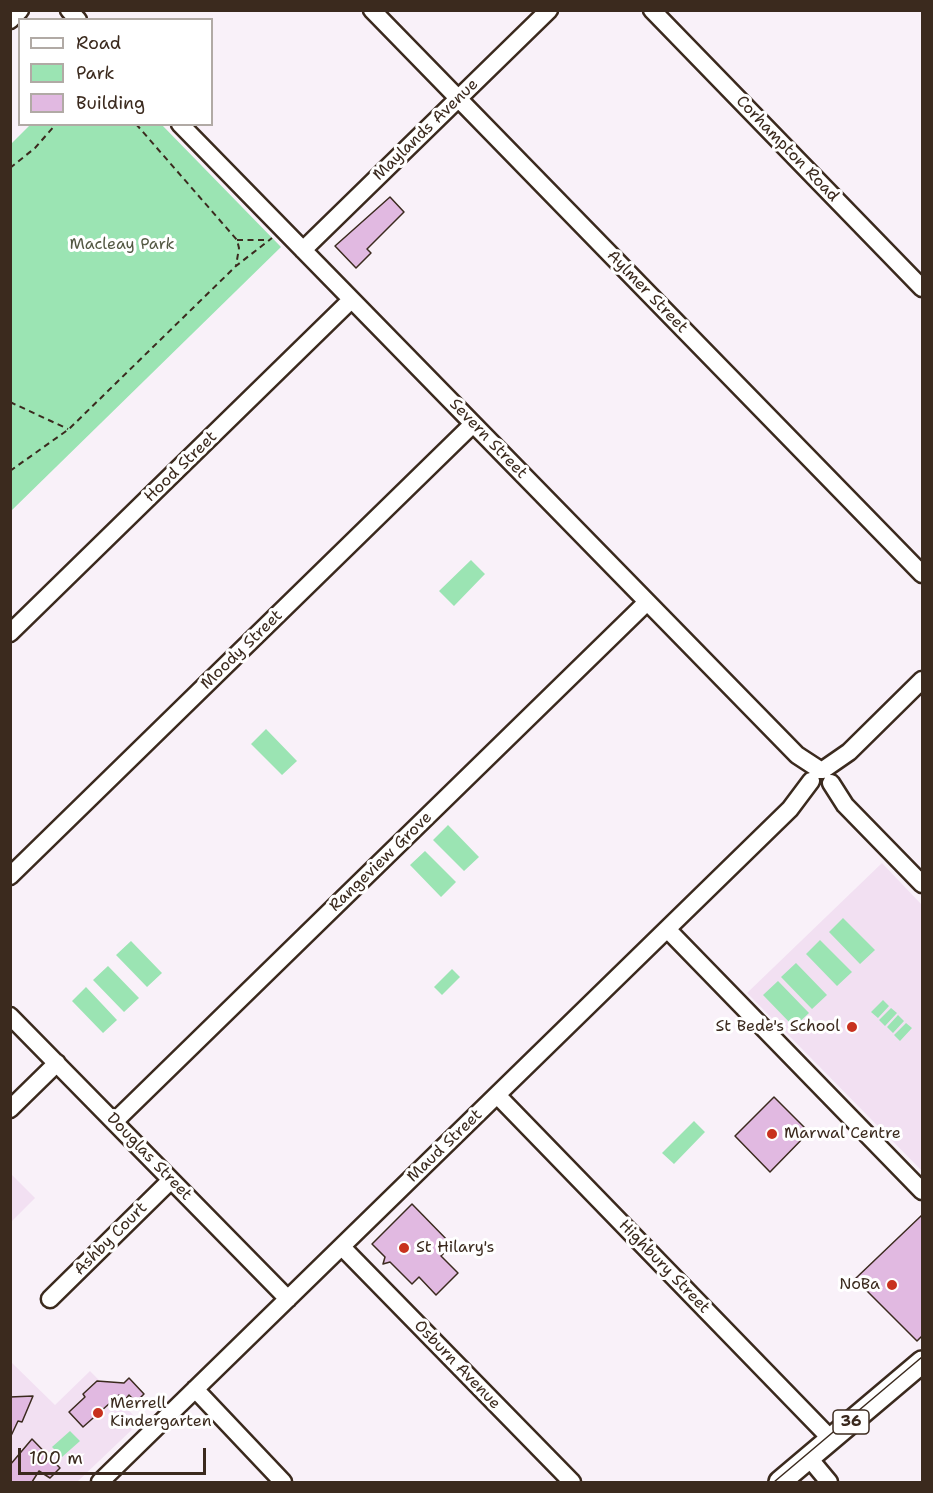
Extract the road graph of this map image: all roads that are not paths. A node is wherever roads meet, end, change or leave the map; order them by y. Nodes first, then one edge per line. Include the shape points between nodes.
1 (20, 10) edge
2 (372, 10) edge
3 (549, 10) edge
4 (652, 10) edge
5 (10, 20) edge
6 (458, 99) junction
7 (182, 126) edge
8 (303, 250) junction
9 (922, 288) edge
10 (351, 300) junction
11 (473, 424) junction
12 (922, 574) edge
13 (647, 602) junction
14 (10, 633) edge
15 (922, 680) edge
16 (821, 780) junction
17 (10, 876) edge
18 (922, 884) edge
19 (667, 929) junction
20 (10, 1016) edge
21 (57, 1063) junction
22 (497, 1095) junction
23 (10, 1109) edge
24 (114, 1122) junction
25 (171, 1180) junction
26 (922, 1191) edge
27 (342, 1247) junction
28 (50, 1299) dead end
29 (288, 1299) junction
30 (922, 1362) edge
31 (195, 1389) junction
32 (831, 1439) junction
33 (808, 1458) junction
34 (100, 1482) edge
35 (283, 1482) edge
36 (572, 1482) edge
37 (780, 1482) edge
38 (829, 1482) edge

1 - 5 street
2 - 6 street, Aylmer Street
3 - 6 street, Maylands Avenue
4 - 9 street, Corhampton Road
6 - 8 street, Maylands Avenue
6 - 12 street, Aylmer Street
7 - 8 street, Severn Street
8 - 10 street, Severn Street
10 - 11 street, Severn Street
10 - 14 street, Hood Street
11 - 13 street, Severn Street
11 - 17 street, Moody Street
13 - 16 street, Severn Street
13 - 24 street, Rangeview Grove
15 - 16 street, Maud Street
16 - 18 street, Severn Street
16 - 19 street, Maud Street
19 - 22 street, Maud Street
19 - 26 street
20 - 21 street, Douglas Street
21 - 23 street
21 - 24 street, Douglas Street
22 - 27 street, Maud Street
22 - 32 street, Highbury Street
24 - 25 street, Douglas Street
25 - 28 street, Ashby Court
25 - 29 street, Douglas Street
27 - 29 street, Maud Street
27 - 36 street, Osburn Avenue
29 - 31 street, Maud Street
30 - 32 main road, 36
31 - 34 street, Maud Street
31 - 35 street
32 - 33 main road, 36
33 - 37 main road, 36
33 - 38 street

